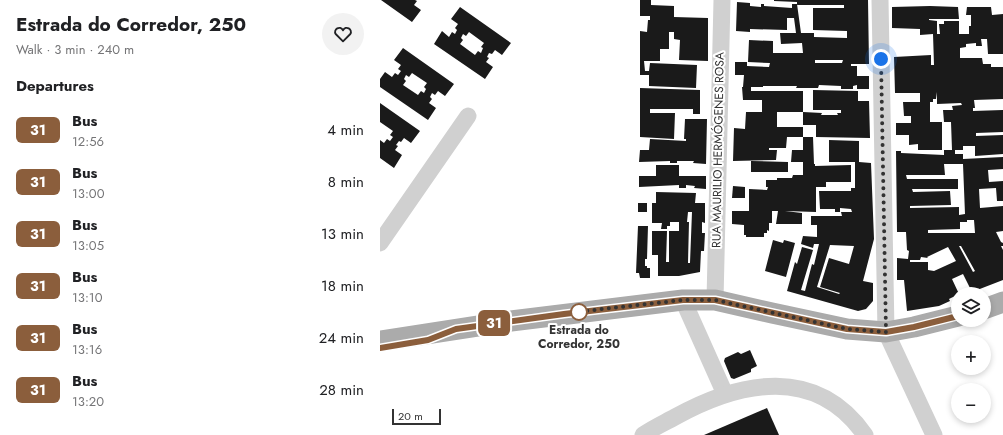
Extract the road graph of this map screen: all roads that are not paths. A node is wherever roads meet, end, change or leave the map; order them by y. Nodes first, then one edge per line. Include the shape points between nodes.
1 (722, 0) edge
2 (880, 0) edge
3 (468, 116) dead end
4 (380, 243) edge
5 (683, 300) junction
6 (715, 300) junction
7 (1003, 302) edge
8 (991, 306) edge
9 (951, 318) edge
10 (456, 329) junction
11 (886, 332) junction
12 (380, 340) edge
13 (380, 348) edge
14 (725, 394) junction
15 (643, 435) edge
16 (865, 435) edge
17 (934, 435) edge

1 - 6 street, RUA MAURILIO HERMÓGENES ROSA
2 - 11 street
3 - 4 street
5 - 6 main road
5 - 10 main road
5 - 14 street
6 - 11 main road via 847,329
7 - 8 main road
9 - 11 main road
10 - 12 main road
10 - 13 main road via 428,340
11 - 17 street
14 - 15 street
14 - 16 street via 768,385 815,393 838,405 856,421

